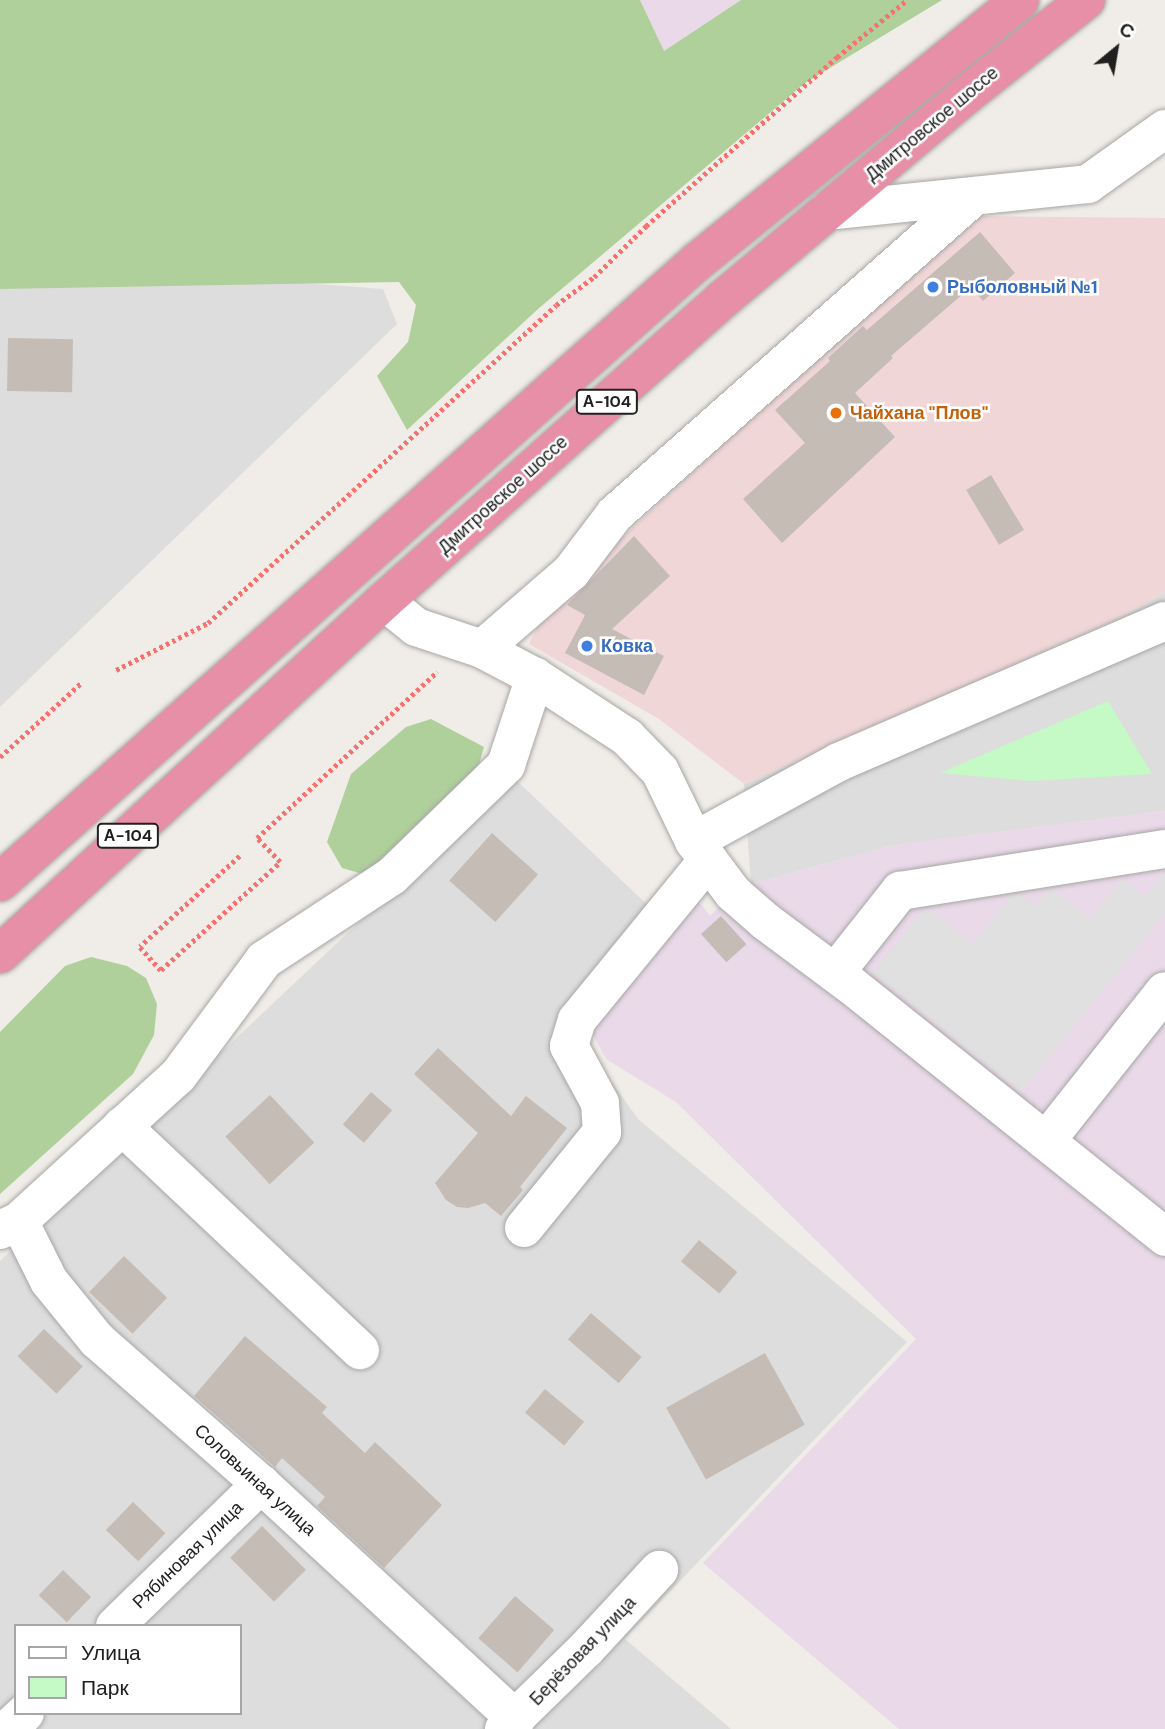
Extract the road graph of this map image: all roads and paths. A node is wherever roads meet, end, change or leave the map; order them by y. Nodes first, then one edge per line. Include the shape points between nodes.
1 (907, 0) edge
2 (1020, 0) edge
3 (1086, 0) edge
4 (1165, 129) edge
5 (974, 196) junction
6 (828, 211) junction
7 (384, 601) junction
8 (1165, 621) edge
9 (475, 646) junction
10 (116, 670) dead end
11 (535, 677) junction
12 (82, 682) dead end
13 (0, 757) edge
14 (1165, 849) edge
15 (701, 850) junction
16 (240, 856) dead end
17 (0, 882) edge
18 (0, 954) edge
19 (835, 973) junction
20 (1165, 991) edge
21 (121, 1126) junction
22 (1046, 1141) junction
23 (9, 1225) edge
24 (524, 1228) dead end
25 (1165, 1237) edge
26 (360, 1350) dead end
27 (261, 1484) junction
28 (659, 1570) dead end
29 (117, 1624) edge
30 (23, 1715) edge
31 (510, 1724) edge
32 (8, 1729) edge

1 - 10 path via 836,57 594,277 555,305 208,623
2 - 17 highway, А-104 via 698,261
3 - 6 highway, Дмитровское шоссе / А-104
4 - 5 street via 1088,184
5 - 6 street
5 - 9 street via 615,514 571,572
6 - 7 highway, Дмитровское шоссе / А-104
7 - 9 street via 416,627
7 - 18 highway, Дмитровское шоссе / А-104
8 - 15 street via 839,762
9 - 11 street
9 - 16 path via 257,838 280,862 161,970 140,947
11 - 15 street via 627,737 660,771
11 - 21 street via 506,765 392,876 264,960 178,1076
12 - 13 path
14 - 19 street via 900,891
15 - 19 street via 733,893
15 - 24 street via 577,1020 569,1046 600,1103 602,1132
19 - 22 street
20 - 22 street
21 - 23 street
21 - 26 street
22 - 25 street
23 - 27 street, Соловьиная улица via 97,1340
27 - 29 street, Рябиновая улица
27 - 31 street, Соловьиная улица
28 - 31 street, Берёзовая улица
30 - 32 street

